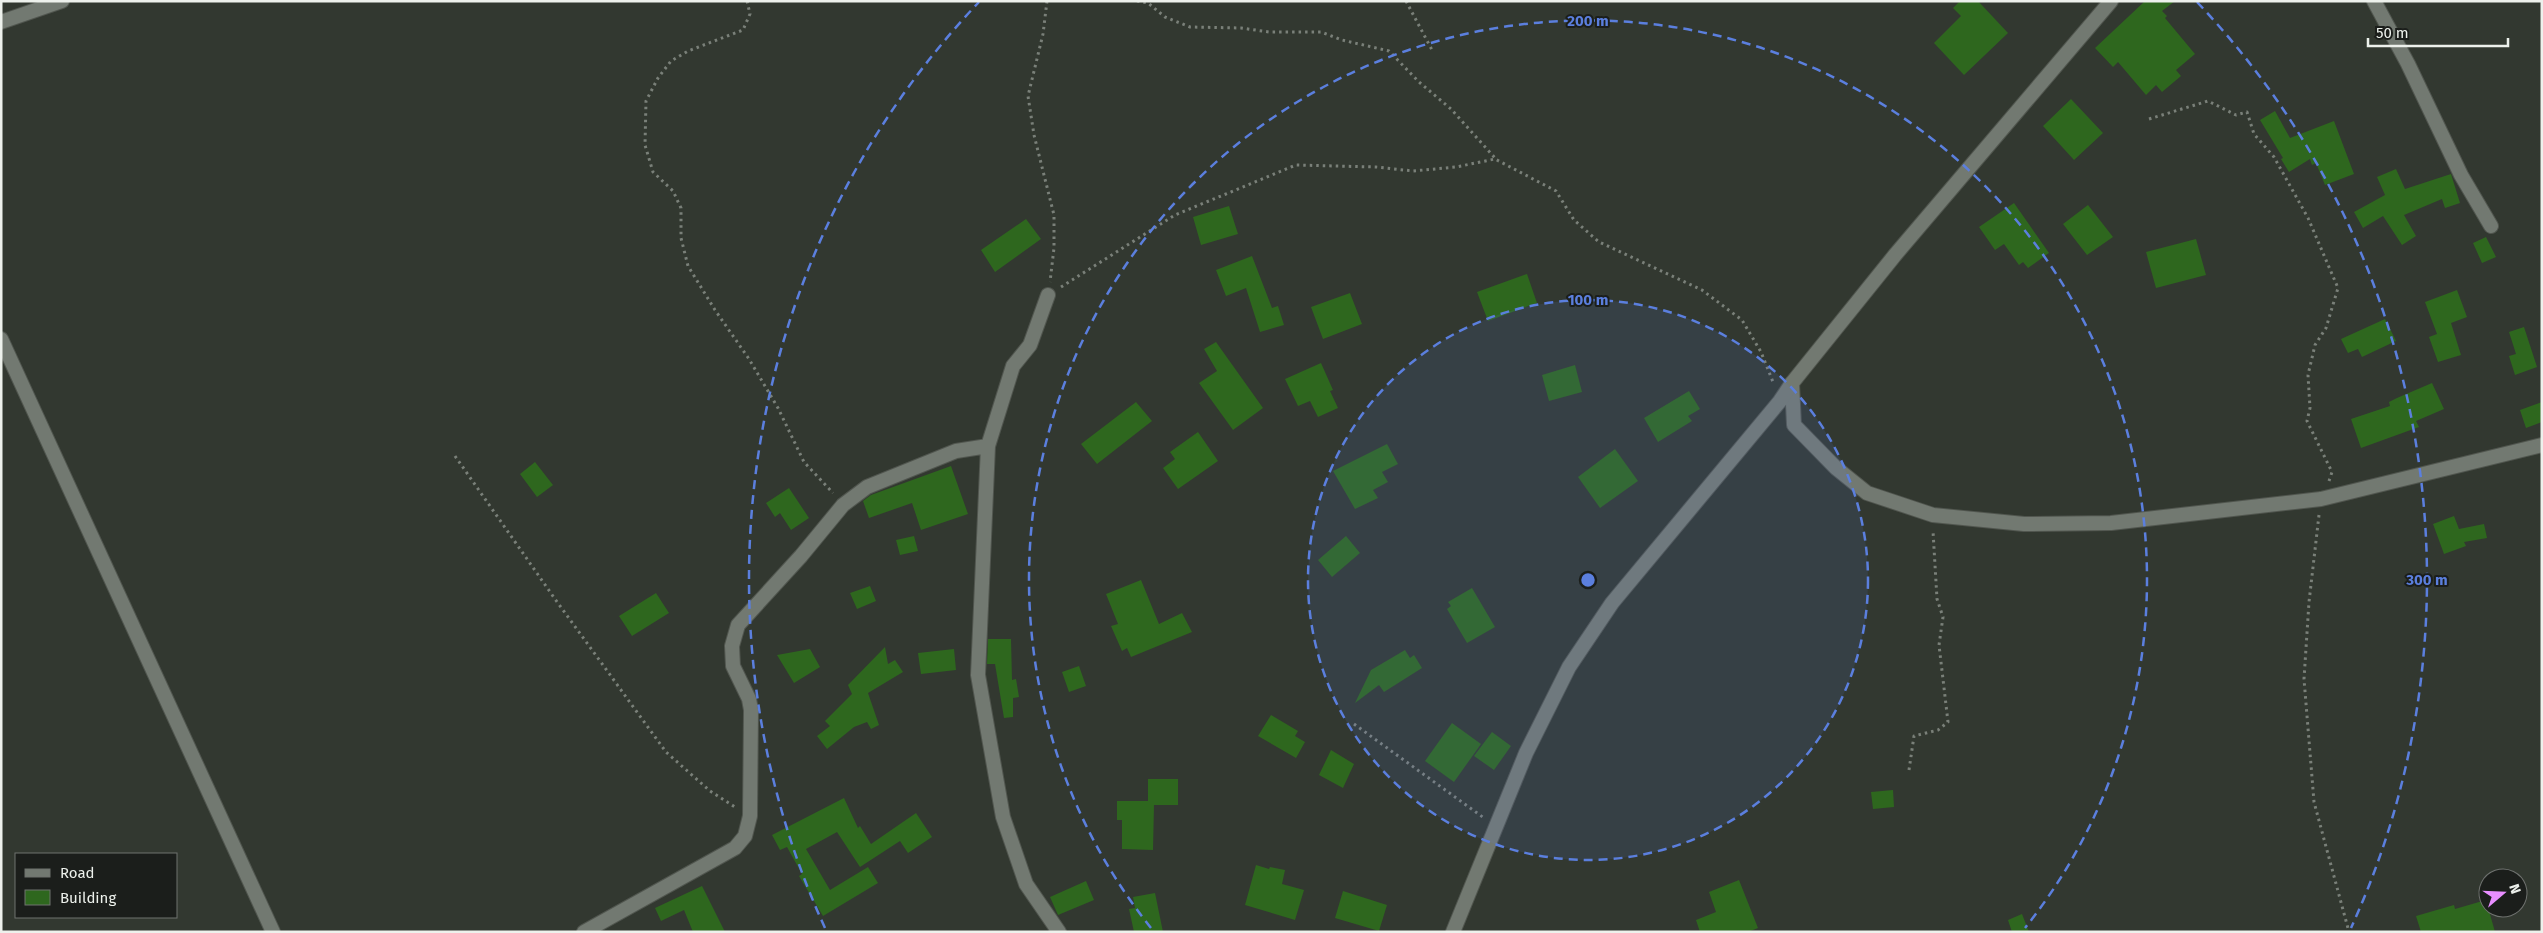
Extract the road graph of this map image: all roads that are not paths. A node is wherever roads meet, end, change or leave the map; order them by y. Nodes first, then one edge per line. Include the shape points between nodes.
1 (62, 1) edge
2 (2111, 1) edge
3 (2374, 1) edge
4 (1, 22) edge
5 (2491, 226) dead end
6 (1048, 295) road end
7 (1, 340) edge
8 (1792, 382) junction
9 (2542, 445) edge
10 (988, 446) junction
11 (273, 932) edge
12 (584, 932) edge
13 (1059, 932) edge
14 (1453, 932) edge

1 - 4 street
2 - 8 street via 1895,255
3 - 5 street via 2461,175
6 - 10 street via 1030,345 1013,366
7 - 11 street
8 - 9 street via 1794,425 1836,468 1867,493 1933,515 2024,524 2110,523 2321,499
8 - 14 street via 1780,401 1612,602 1569,667 1526,753
10 - 12 street via 956,451 866,487 843,505 738,625 732,646 734,666 751,710 750,816 745,836 735,848
10 - 13 street via 978,675 1003,817 1026,884

